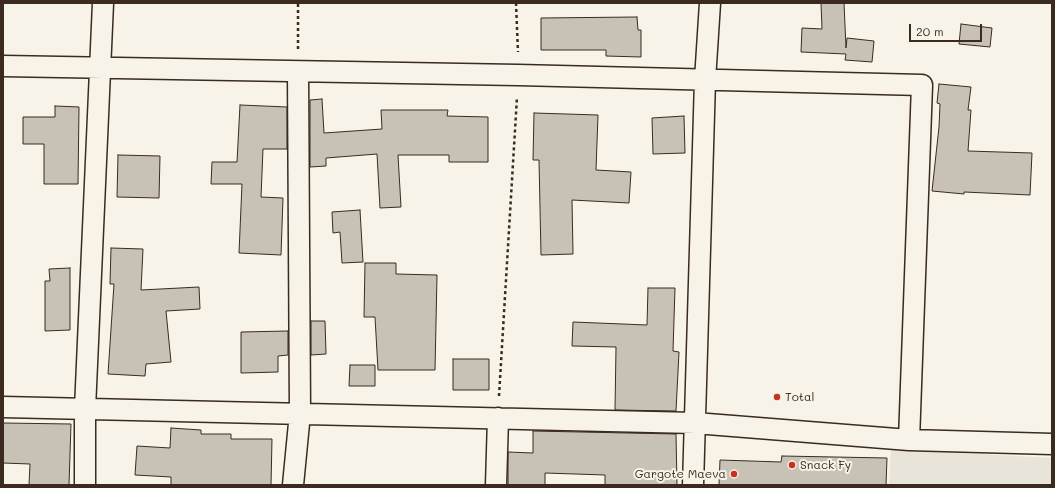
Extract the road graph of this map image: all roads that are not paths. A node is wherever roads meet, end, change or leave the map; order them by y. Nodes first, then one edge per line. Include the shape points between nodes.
1 (103, 3) edge
2 (710, 3) edge
3 (3, 66) edge
4 (101, 68) junction
5 (298, 72) junction
6 (705, 80) junction
7 (3, 407) edge
8 (86, 409) junction
9 (300, 413) junction
10 (498, 418) junction
11 (696, 423) junction
12 (909, 440) junction
13 (1052, 444) edge
14 (85, 485) edge
15 (293, 485) edge
16 (496, 485) edge
17 (693, 485) edge

1 - 4 street
2 - 6 street
3 - 4 street
4 - 5 street
4 - 8 street
5 - 6 street
5 - 9 street
6 - 11 street
6 - 12 street via 922,85
7 - 8 street
8 - 9 street
8 - 14 street
9 - 10 street
9 - 15 street
10 - 11 street
10 - 16 street
11 - 12 street
11 - 17 street
12 - 13 street

